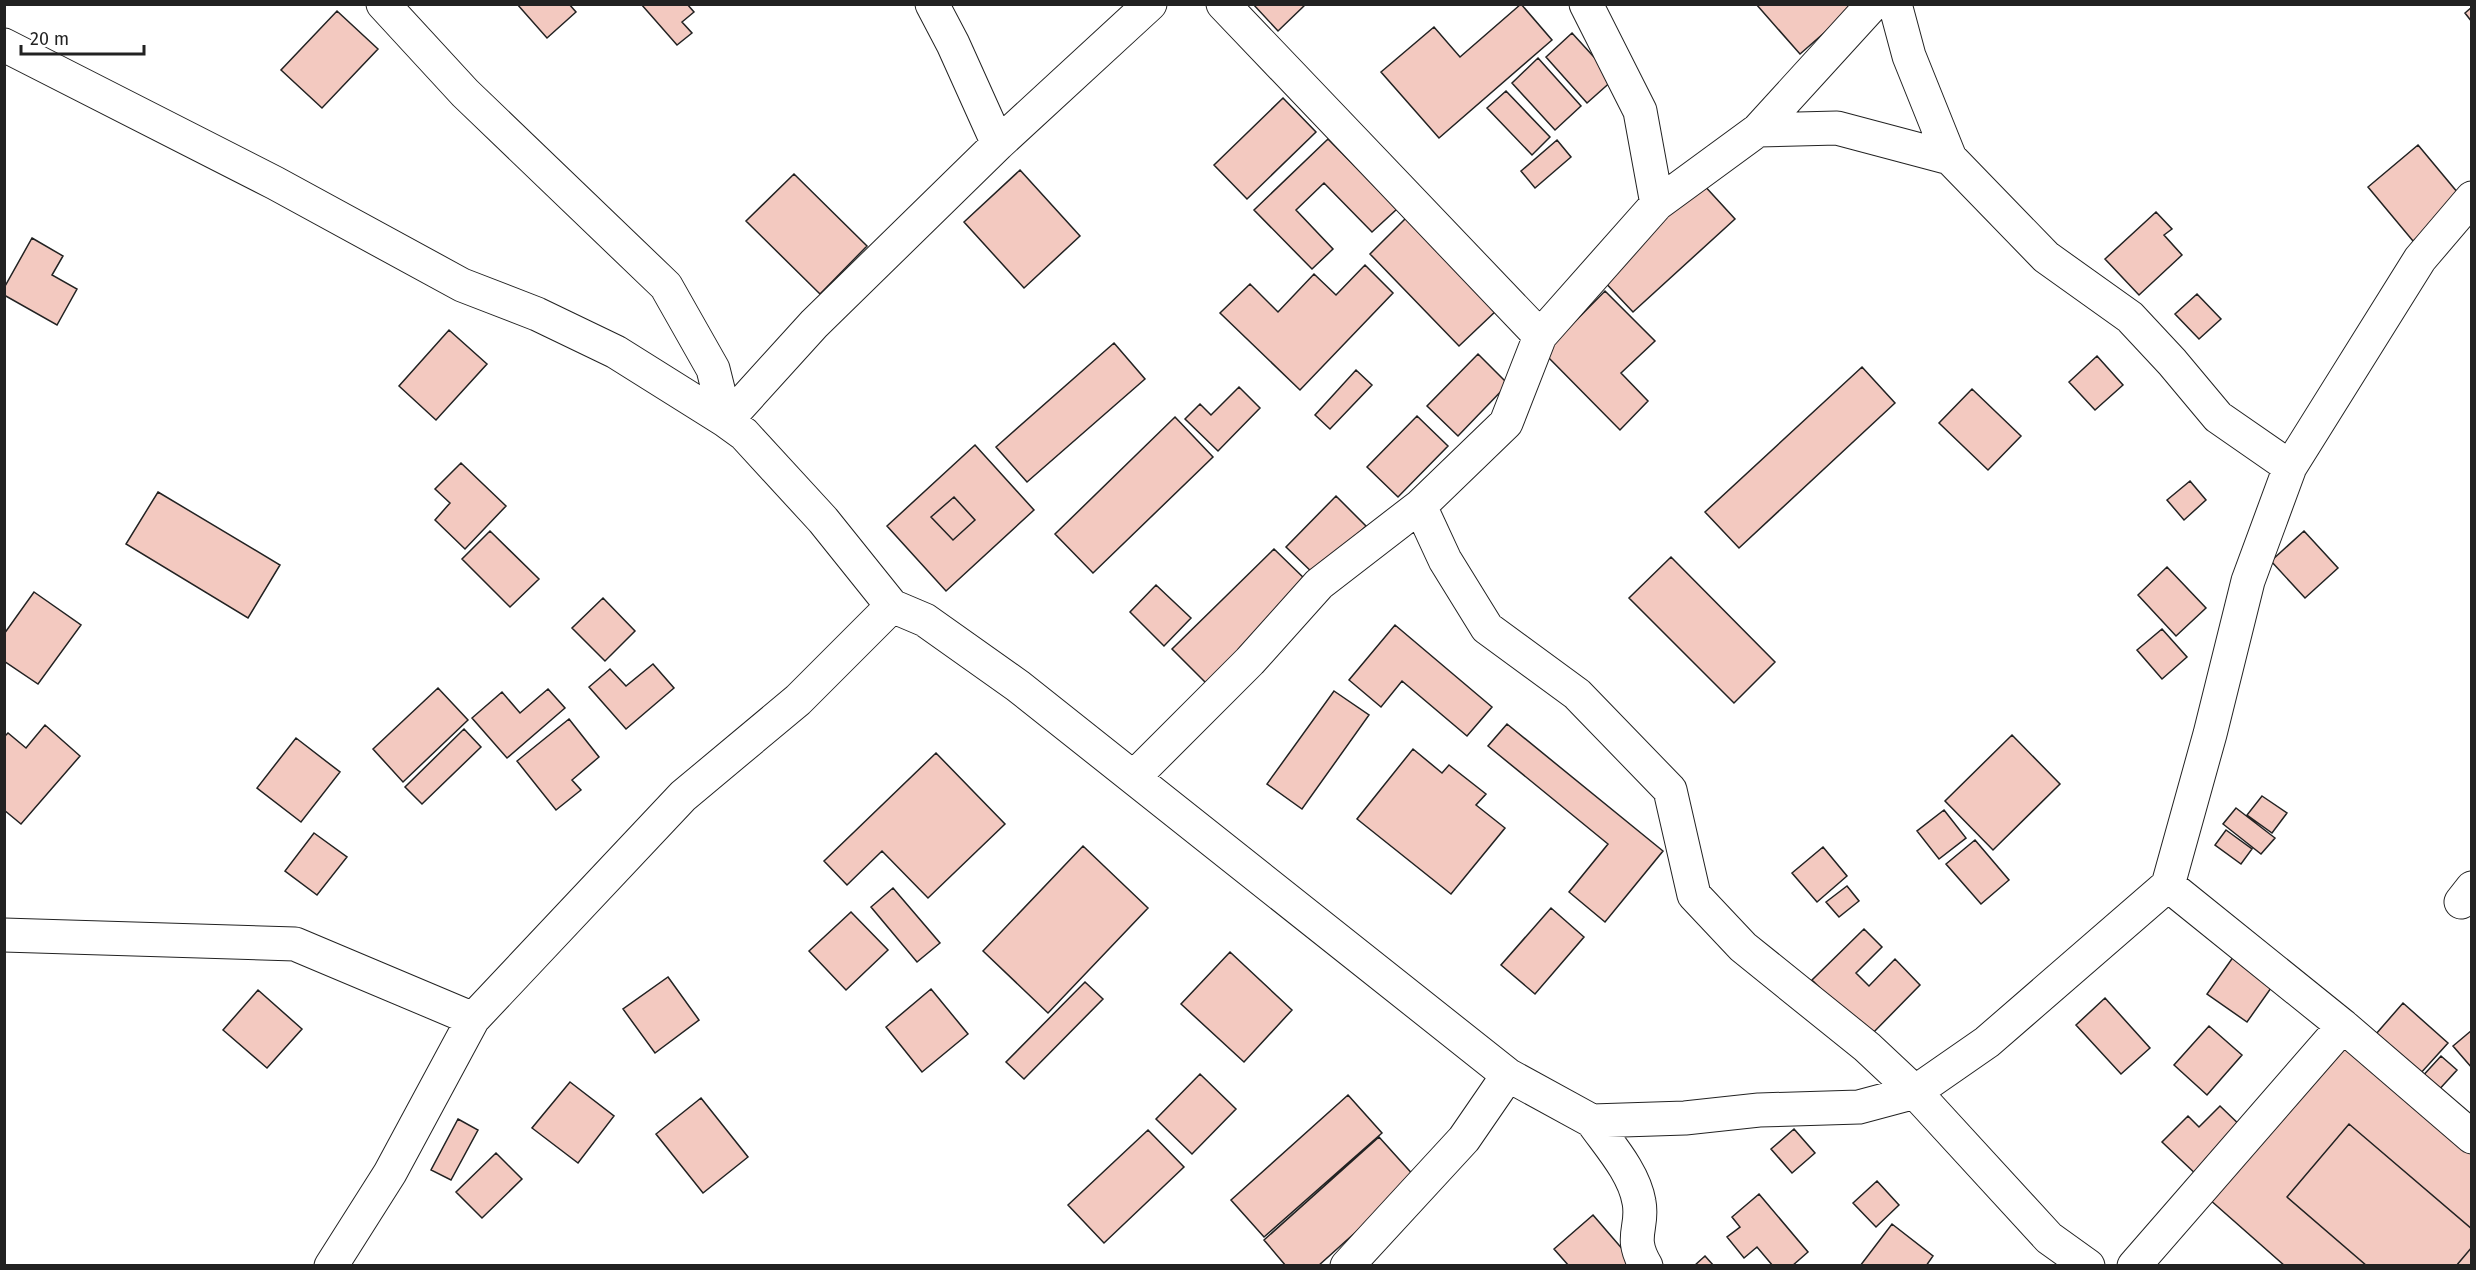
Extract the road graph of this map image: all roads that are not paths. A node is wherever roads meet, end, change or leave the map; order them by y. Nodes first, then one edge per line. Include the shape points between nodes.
1 (383, 4) edge
2 (932, 4) edge
3 (1150, 4) edge
4 (1223, 4) edge
5 (1586, 4) edge
6 (1873, 4) edge
7 (1895, 4) edge
8 (4, 45) edge
9 (1758, 130) junction
10 (998, 144) junction
11 (1950, 158) junction
12 (2472, 198) edge
13 (1657, 204) junction
14 (1540, 336) junction
15 (726, 421) junction
16 (2290, 467) junction
17 (1420, 506) junction
18 (892, 606) junction
19 (1134, 777) junction
20 (2168, 885) junction
21 (4, 935) edge
22 (473, 1019) junction
23 (2343, 1026) junction
24 (1508, 1075) junction
25 (1915, 1092) junction
26 (1592, 1120) junction
27 (2472, 1137) edge
28 (332, 1266) edge
29 (1347, 1266) edge
30 (1646, 1266) edge
31 (2088, 1266) edge
32 (2134, 1266) edge

1 - 15 street via 465,93 666,286 713,369
2 - 10 street
3 - 10 street
4 - 14 street
5 - 13 street via 1640,111
6 - 9 street
7 - 11 street via 1909,56
8 - 15 street via 275,183 462,285 537,314 616,352
9 - 11 street via 1837,128
9 - 13 street
10 - 15 street via 814,324
11 - 16 street via 2046,257 2130,317 2218,417
12 - 16 street via 2420,259
13 - 14 street
14 - 17 street via 1506,423
15 - 18 street via 744,434 815,511
16 - 20 street via 2248,581
17 - 19 street via 1319,584 1250,661
17 - 25 street via 1445,560 1487,628 1576,694 1670,790 1694,895 1743,947 1867,1047
18 - 19 street via 926,620
18 - 22 street via 798,700 683,796
19 - 24 street
20 - 23 street
20 - 25 street via 1987,1042
21 - 22 street via 295,944
22 - 28 street via 390,1173
23 - 27 street
23 - 32 street
24 - 26 street
24 - 29 street via 1464,1139
25 - 26 street via 1859,1107
25 - 31 street via 2049,1238
26 - 30 street via 1628,1174 1640,1202 1636,1236

